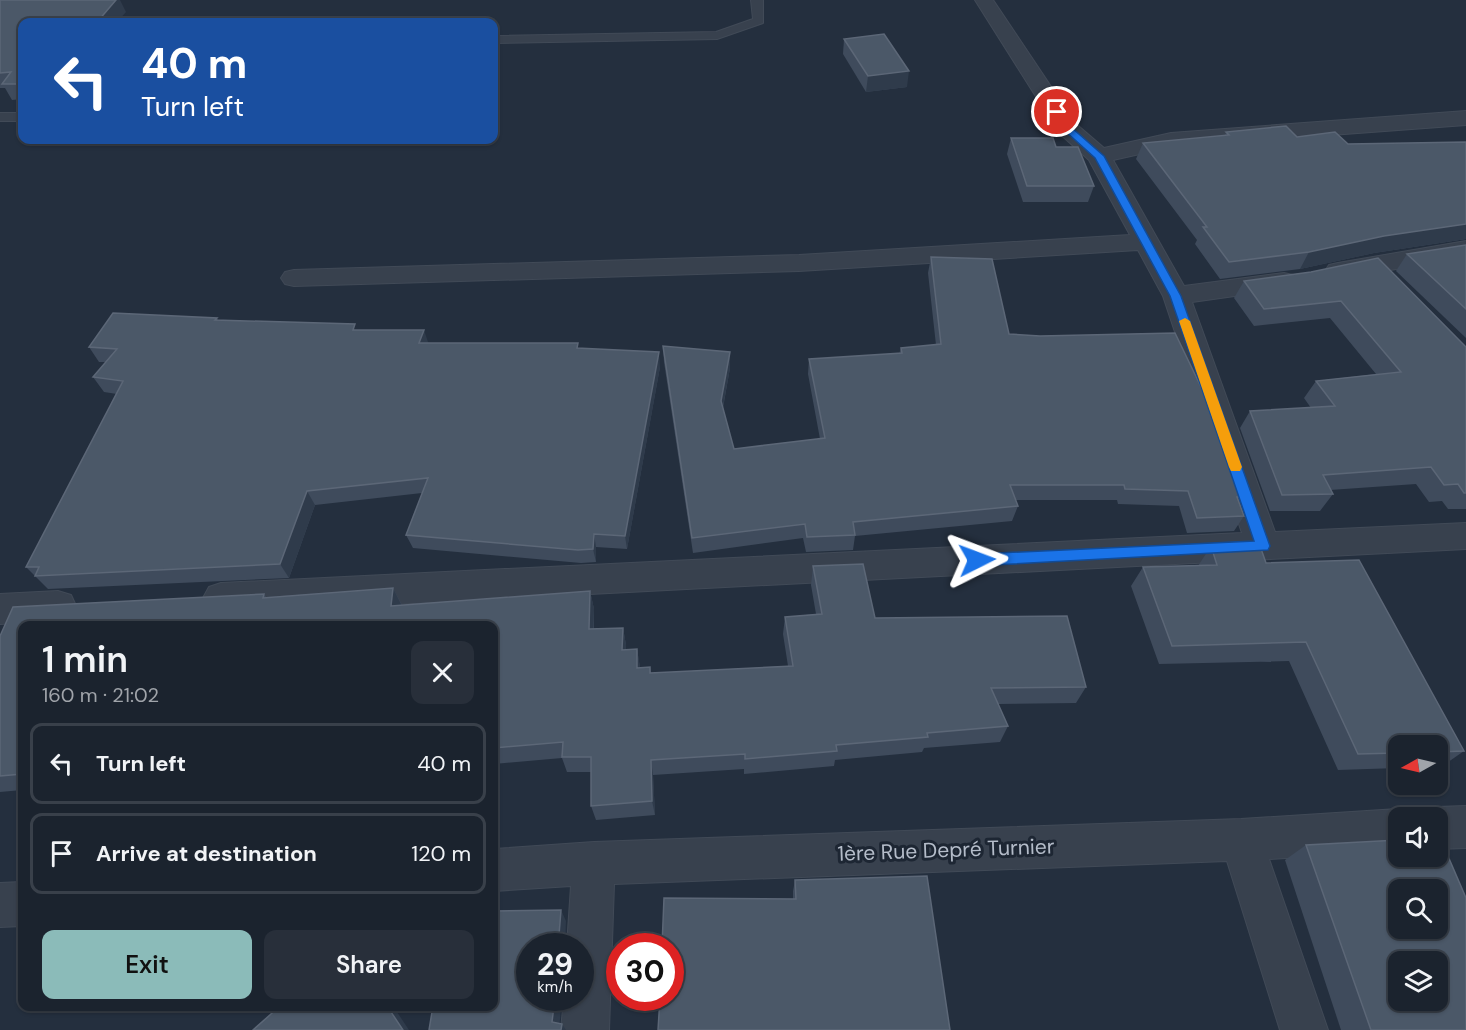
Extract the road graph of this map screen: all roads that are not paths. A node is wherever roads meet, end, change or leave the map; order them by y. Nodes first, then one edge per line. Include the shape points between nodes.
1 (757, 0) edge
2 (984, 0) edge
3 (498, 40) edge
4 (0, 117) edge
5 (18, 117) edge
6 (1466, 118) edge
7 (1099, 156) junction
8 (1146, 242) junction
9 (1466, 249) edge
10 (1374, 263) junction
11 (294, 278) dead end
12 (1396, 288) edge
13 (1176, 296) junction
14 (1466, 536) edge
15 (1263, 546) junction
16 (191, 599) edge
17 (83, 604) edge
18 (0, 609) edge
19 (1466, 826) edge
20 (1448, 827) edge
21 (1388, 832) edge
22 (1241, 840) junction
23 (594, 863) junction
24 (498, 870) edge
25 (18, 904) edge
26 (0, 905) edge
27 (585, 1030) edge
28 (1304, 1030) edge

1 - 3 lane via 759,21 717,35
2 - 7 street via 1067,128
4 - 5 lane
6 - 7 street via 1171,140
7 - 8 street
8 - 11 street via 799,263
8 - 13 street
9 - 10 street
10 - 12 street
10 - 13 street via 1300,279
13 - 15 street
14 - 15 street
15 - 16 street
17 - 18 street
19 - 20 street
21 - 22 street, 1ère Rue Depré Turnier
22 - 23 street, 1ère Rue Depré Turnier
22 - 28 street
23 - 24 street, 1ère Rue Depré Turnier
23 - 27 street
25 - 26 street

